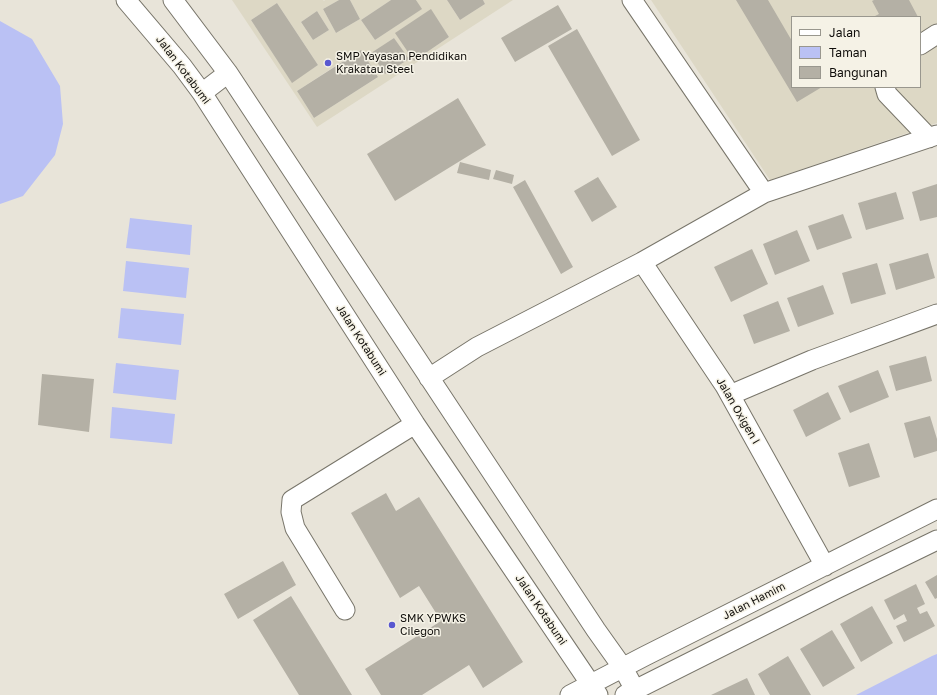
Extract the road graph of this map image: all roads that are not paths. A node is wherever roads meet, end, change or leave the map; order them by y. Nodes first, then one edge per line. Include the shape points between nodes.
1 (126, 0) edge
2 (173, 0) edge
3 (632, 0) edge
4 (937, 34) edge
5 (921, 44) edge
6 (228, 73) junction
7 (885, 88) edge
8 (202, 93) junction
9 (933, 137) edge
10 (764, 193) junction
11 (642, 262) junction
12 (937, 314) edge
13 (429, 378) junction
14 (730, 394) junction
15 (415, 424) junction
16 (937, 508) edge
17 (937, 540) edge
18 (824, 566) junction
19 (345, 610) dead end
20 (623, 668) junction
21 (595, 690) edge
22 (630, 692) edge
23 (570, 695) edge

1 - 8 street, Jalan Kotabumi
2 - 6 street
3 - 10 street
4 - 5 street
6 - 8 street
6 - 13 street
7 - 9 street via 887,94
8 - 15 street, Jalan Kotabumi
9 - 10 street
10 - 11 street
11 - 13 street via 477,347
11 - 14 street, Jalan Oxigen I
12 - 14 street via 812,360
13 - 20 street
14 - 18 street, Jalan Oxigen I
15 - 19 street via 292,500 291,512 295,528
15 - 21 street, Jalan Kotabumi
16 - 18 street, Jalan Hamim
17 - 22 street
18 - 20 street, Jalan Hamim
20 - 21 street, Jalan Hamim
20 - 22 street
21 - 23 street, Jalan Hamim

